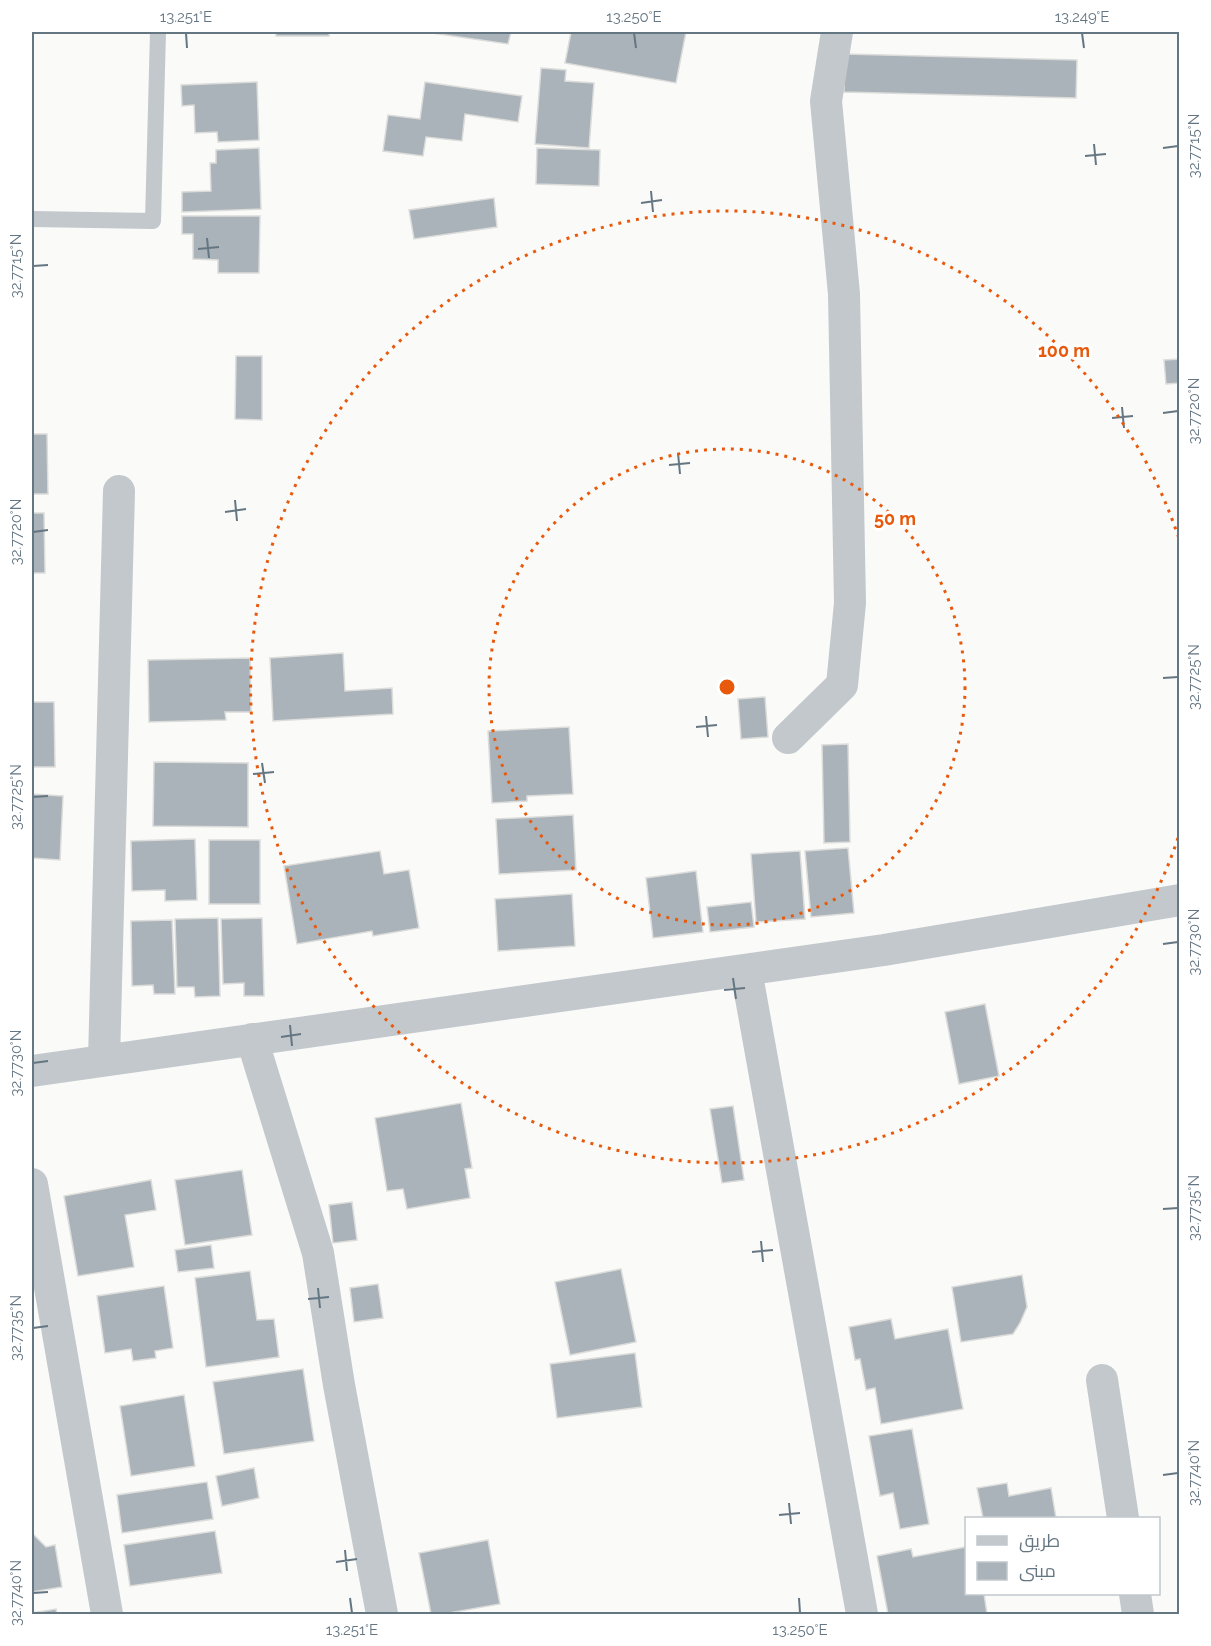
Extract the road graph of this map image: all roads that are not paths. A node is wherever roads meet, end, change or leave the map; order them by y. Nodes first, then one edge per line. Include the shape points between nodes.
1 (158, 32) edge
2 (837, 32) edge
3 (32, 219) edge
4 (119, 491) dead end
5 (788, 738) dead end
6 (1179, 900) edge
7 (746, 970) junction
8 (252, 1039) junction
9 (104, 1060) junction
10 (32, 1071) edge
11 (32, 1184) edge
12 (1102, 1380) dead end
13 (1123, 1517) edge
14 (1135, 1595) edge
15 (107, 1614) edge
16 (382, 1614) edge
17 (862, 1614) edge
18 (1138, 1614) edge

1 - 3 lane via 153,221
2 - 5 street via 826,101 844,294 850,603 842,685
4 - 9 street
6 - 7 street
7 - 8 street
7 - 17 street
8 - 9 street
8 - 16 street via 318,1253
9 - 10 street
11 - 15 street
12 - 13 street
14 - 18 street

